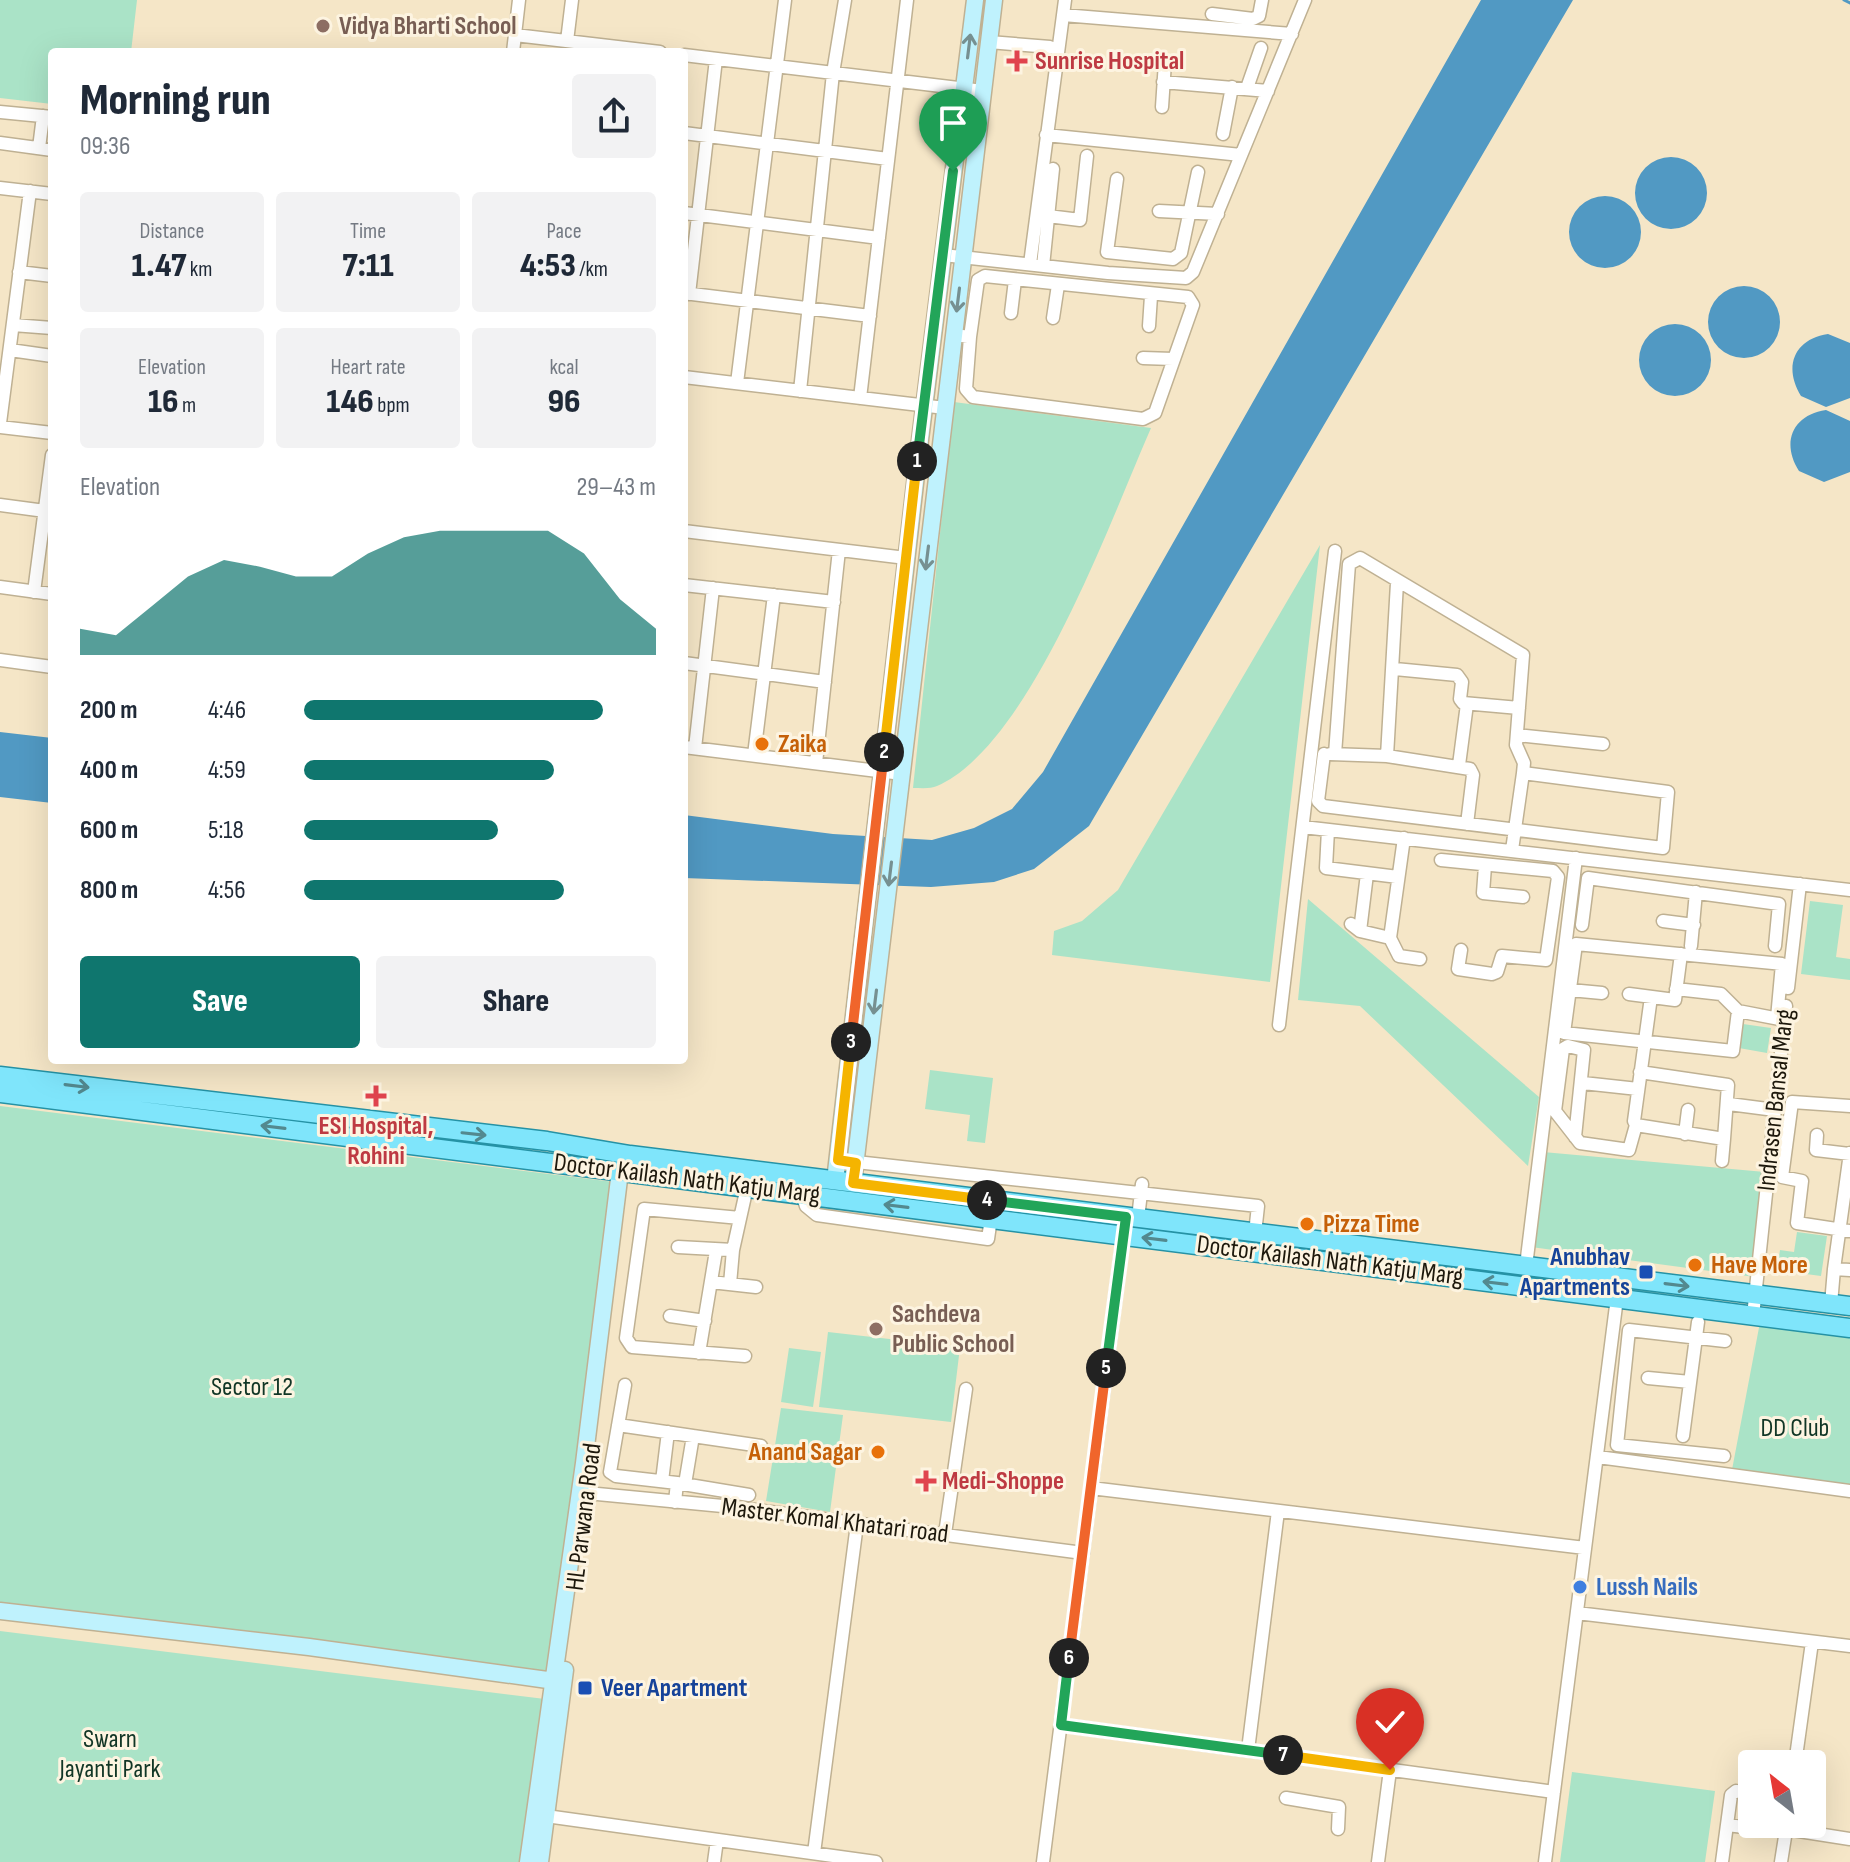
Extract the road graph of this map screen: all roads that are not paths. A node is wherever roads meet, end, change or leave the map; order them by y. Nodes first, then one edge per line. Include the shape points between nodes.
1 (519, 0) edge
2 (572, 0) edge
3 (785, 0) edge
4 (845, 0) edge
5 (907, 0) edge
6 (975, 0) edge
7 (994, 0) edge
8 (1068, 0) edge
9 (1262, 0) edge
10 (1305, 0) edge
11 (1212, 14) dead end
12 (1066, 15) junction
13 (1292, 34) junction
14 (515, 35) junction
15 (567, 41) junction
16 (989, 42) junction
17 (1050, 47) dead end
18 (513, 48) edge
19 (622, 48) edge
20 (1261, 48) dead end
21 (688, 56) edge
22 (716, 59) junction
23 (1165, 62) dead end
24 (777, 66) junction
25 (833, 73) junction
26 (897, 80) junction
27 (1163, 82) junction
28 (1232, 87) junction
29 (964, 88) junction
30 (1247, 88) junction
31 (983, 91) junction
32 (1268, 91) junction
33 (1162, 107) dead end
34 (0, 112) edge
35 (48, 117) edge
36 (688, 134) edge
37 (1223, 134) dead end
38 (1046, 135) junction
39 (707, 136) junction
40 (0, 143) edge
41 (767, 143) junction
42 (45, 149) edge
43 (825, 151) junction
44 (1241, 155) junction
45 (1087, 156) dead end
46 (888, 159) junction
47 (1053, 169) dead end
48 (1198, 172) dead end
49 (1117, 179) dead end
50 (0, 188) edge
51 (30, 191) junction
52 (48, 193) edge
53 (1159, 211) dead end
54 (1189, 213) junction
55 (688, 214) edge
56 (1218, 214) junction
57 (698, 215) junction
58 (1048, 216) junction
59 (757, 222) junction
60 (818, 230) junction
61 (879, 238) junction
62 (943, 255) junction
63 (963, 257) junction
64 (1036, 265) junction
65 (19, 272) junction
66 (1108, 273) junction
67 (48, 276) edge
68 (1015, 280) junction
69 (688, 281) edge
70 (1058, 285) junction
71 (1106, 291) junction
72 (688, 294) edge
73 (1151, 296) junction
74 (747, 301) junction
75 (809, 309) junction
76 (1011, 313) dead end
77 (870, 316) junction
78 (1053, 318) dead end
79 (13, 325) junction
80 (1149, 326) dead end
81 (48, 328) edge
82 (962, 336) junction
83 (10, 350) junction
84 (48, 355) edge
85 (1143, 358) dead end
86 (1173, 359) junction
87 (688, 377) edge
88 (737, 383) junction
89 (800, 391) junction
90 (860, 398) junction
91 (924, 406) junction
92 (945, 408) junction
93 (0, 425) edge
94 (48, 432) edge
95 (48, 487) edge
96 (0, 505) edge
97 (45, 511) junction
98 (688, 531) edge
99 (47, 540) edge
100 (839, 550) junction
101 (1335, 551) dead end
102 (906, 558) junction
103 (1397, 583) junction
104 (688, 585) edge
105 (0, 587) edge
106 (713, 588) junction
107 (34, 592) junction
108 (48, 594) edge
109 (774, 595) junction
110 (834, 602) junction
111 (0, 660) edge
112 (688, 663) edge
113 (704, 665) junction
114 (48, 666) edge
115 (1395, 669) junction
116 (764, 674) junction
117 (825, 682) junction
118 (1467, 704) junction
119 (1519, 708) junction
120 (1517, 735) junction
121 (1603, 744) dead end
122 (690, 747) edge
123 (1323, 754) junction
124 (754, 755) junction
125 (1387, 756) junction
126 (816, 763) junction
127 (1459, 765) junction
128 (882, 772) junction
129 (1523, 773) junction
130 (902, 774) junction
131 (1467, 824) junction
132 (1303, 827) junction
133 (1328, 830) junction
134 (1517, 830) junction
135 (1404, 838) junction
136 (1663, 848) junction
137 (1512, 850) junction
138 (1576, 858) junction
139 (1441, 860) dead end
140 (1602, 861) junction
141 (1485, 866) junction
142 (1659, 868) junction
143 (1367, 874) junction
144 (1398, 877) junction
145 (1602, 880) junction
146 (1800, 884) junction
147 (1850, 890) edge
148 (1557, 892) junction
149 (1696, 892) junction
150 (1571, 894) junction
151 (1523, 897) dead end
152 (1663, 921) dead end
153 (1582, 925) dead end
154 (1694, 925) junction
155 (1390, 938) junction
156 (1775, 946) dead end
157 (1461, 950) dead end
158 (1686, 950) junction
159 (1420, 959) dead end
160 (1676, 989) junction
161 (1570, 990) junction
162 (1602, 993) dead end
163 (1629, 994) dead end
164 (1651, 997) junction
165 (1738, 1011) junction
166 (1781, 1019) junction
167 (1279, 1025) dead end
168 (1645, 1040) junction
169 (1640, 1072) junction
170 (0, 1076) edge
171 (1583, 1083) junction
172 (1638, 1089) junction
173 (0, 1093) edge
174 (1729, 1104) junction
175 (1850, 1106) edge
176 (1688, 1110) dead end
177 (1775, 1110) junction
178 (1636, 1125) junction
179 (1685, 1134) junction
180 (1817, 1135) dead end
181 (1575, 1137) junction
182 (1724, 1139) junction
183 (511, 1147) junction
184 (1850, 1154) edge
185 (838, 1160) junction
186 (1722, 1161) dead end
187 (856, 1163) junction
188 (624, 1172) junction
189 (844, 1182) junction
190 (747, 1187) junction
191 (1141, 1189) junction
192 (1847, 1192) edge
193 (740, 1218) junction
194 (1129, 1223) junction
195 (1845, 1231) edge
196 (1255, 1233) junction
197 (678, 1247) dead end
198 (733, 1250) junction
199 (716, 1251) junction
200 (1526, 1266) junction
201 (1834, 1269) junction
202 (1850, 1270) edge
203 (711, 1282) junction
204 (730, 1284) junction
205 (756, 1287) dead end
206 (1755, 1294) junction
207 (1617, 1298) junction
208 (1831, 1304) junction
209 (1850, 1306) edge
210 (670, 1316) dead end
211 (1753, 1316) junction
212 (705, 1321) junction
213 (1698, 1322) dead end
214 (1850, 1328) edge
215 (1696, 1337) junction
216 (1725, 1341) dead end
217 (699, 1353) junction
218 (745, 1356) dead end
219 (1648, 1378) dead end
220 (1690, 1382) junction
221 (625, 1385) dead end
222 (966, 1389) dead end
223 (618, 1425) junction
224 (668, 1432) junction
225 (693, 1436) junction
226 (1683, 1436) dead end
227 (761, 1446) dead end
228 (1724, 1456) dead end
229 (1598, 1457) junction
230 (662, 1481) junction
231 (681, 1484) junction
232 (1091, 1488) junction
233 (1850, 1491) edge
234 (587, 1493) junction
235 (749, 1495) dead end
236 (675, 1502) junction
237 (1278, 1511) junction
238 (857, 1524) junction
239 (945, 1534) junction
240 (1585, 1548) junction
241 (1083, 1553) junction
242 (0, 1611) edge
243 (1577, 1613) junction
244 (0, 1620) edge
245 (1812, 1642) junction
246 (1850, 1646) edge
247 (557, 1686) junction
248 (1061, 1725) junction
249 (1248, 1750) junction
250 (1797, 1750) edge
251 (1390, 1770) junction
252 (1554, 1792) junction
253 (1738, 1793) edge
254 (1286, 1798) dead end
255 (546, 1816) junction
256 (1727, 1825) junction
257 (1738, 1826) edge
258 (1338, 1829) dead end
259 (1826, 1834) edge
260 (1784, 1838) edge
261 (1850, 1839) edge
262 (717, 1840) junction
263 (814, 1853) junction
264 (528, 1862) edge
265 (540, 1862) edge
266 (714, 1862) edge
267 (876, 1862) edge
268 (1043, 1862) edge
269 (1378, 1862) edge
270 (1545, 1862) edge
271 (1722, 1862) edge
272 (1781, 1862) edge

1 - 14 street
2 - 15 street
3 - 24 street
4 - 25 street
5 - 26 street
29 -> 6 street
7 - 16 street
8 - 12 street
9 - 11 street via 1259,16 1253,19
10 - 13 street
12 - 13 street
12 - 38 street
13 - 32 street
14 - 15 street
14 - 18 street
15 - 19 street
16 - 17 street
16 - 31 street
20 - 30 street
21 - 22 street
22 - 24 street
22 - 39 street
23 - 27 street
24 - 25 street
24 - 41 street
25 - 26 street
25 - 43 street
26 - 29 street
26 - 46 street
27 - 28 street
27 - 33 street
28 - 30 street
28 - 37 street
29 - 31 street
29 - 62 street
30 - 32 street
31 - 63 street
32 - 44 street
34 - 35 street
35 - 42 street
36 - 39 street
38 - 44 street
38 - 64 street
39 - 41 street
39 - 57 street
40 - 42 street
41 - 43 street
41 - 59 street
43 - 46 street
43 - 60 street
44 - 56 street
45 - 58 street via 1080,220
46 - 61 street
47 - 58 street
48 - 54 street
49 - 54 street via 1107,252 1178,258
50 - 51 street
51 - 52 street
51 - 65 street
53 - 54 street
54 - 56 street
55 - 57 street
56 - 66 street via 1186,278
57 - 59 street
57 - 69 street
58 - 64 street
59 - 60 street
59 - 74 street
60 - 61 street
60 - 75 street
61 - 77 street
62 - 63 street
62 - 91 street
63 - 64 street
63 -> 82 street
64 - 66 street
65 - 67 street
65 - 79 street
66 - 71 street
68 - 70 street
68 - 76 street
68 - 82 street via 980,277
70 - 71 street
70 - 78 street
71 - 73 street
72 - 74 street
73 - 80 street
73 - 86 street via 1191,300
74 - 75 street
74 - 88 street
75 - 77 street
75 - 89 street
77 - 90 street
79 - 81 street
79 - 83 street
82 - 86 street via 966,389 973,397 1143,419 1155,413
82 - 92 street
83 - 84 street
83 - 93 street
85 - 86 street
87 - 88 street
88 - 89 street
89 - 90 street
90 - 91 street
91 - 92 street
91 - 102 street
92 -> 130 street
93 - 94 street
95 - 97 street
96 - 97 street
97 - 99 street
98 - 100 street
99 - 107 street
100 - 102 street
100 - 110 street
101 - 123 street
102 - 128 street
103 - 115 street
103 - 119 street via 1523,655
103 - 123 street via 1364,559 1355,557 1349,564
104 - 106 street
105 - 107 street
106 - 109 street
106 - 113 street
107 - 108 street
109 - 110 street
109 - 116 street
110 - 117 street
111 - 114 street
112 - 113 street
113 - 116 street
113 - 122 street
115 - 118 street via 1457,675 1462,682 1460,699
115 - 125 street
116 - 117 street
116 - 124 street
117 - 126 street
118 - 119 street
118 - 127 street
119 - 120 street
120 - 121 street
120 - 129 street
122 - 124 street
123 - 125 street
123 - 131 street via 1318,801 1323,806
123 - 132 street
124 - 126 street
125 - 127 street
126 - 128 street
127 - 131 street via 1473,775
128 - 130 street
128 - 185 street
129 - 134 street
129 - 136 street via 1668,792
130 -> 187 street
131 - 134 street
132 - 133 street
132 - 167 street
133 - 135 street
133 - 143 street via 1325,866
134 - 136 street
134 - 137 street
135 - 137 street
135 - 144 street
136 - 142 street
137 - 138 street
138 - 140 street
138 - 150 street
139 - 141 street
140 - 142 street
140 - 145 street
141 - 148 street via 1553,871
141 - 151 street via 1483,893
142 - 146 street
143 - 144 street
143 - 155 street via 1355,927
144 - 155 street
145 - 149 street
145 - 153 street via 1588,878
146 - 147 street
146 - 166 street, Indrasen Bansal Marg
148 - 150 street
148 - 157 street via 1546,960 1502,956 1492,974 1458,969
149 - 154 street
149 - 156 street via 1779,904
150 - 200 street
152 - 154 street
154 - 158 street
155 - 159 street via 1399,956
158 - 160 street
158 - 161 street via 1576,944
158 - 166 street via 1782,964
160 - 164 street via 1675,1000
160 - 165 street via 1721,994
161 - 162 street
161 - 168 street via 1564,1033
163 - 164 street
164 - 168 street
165 - 166 street
165 - 168 street via 1733,1051
166 - 177 street, Indrasen Bansal Marg
168 - 169 street
169 - 172 street
169 - 174 street via 1724,1083 1730,1089
170 -> 183 main road, Doctor Kailash Nath Katju Marg
171 - 172 street
171 - 181 street
171 - 181 street via 1584,1050 1568,1046 1563,1049 1555,1111
172 - 178 street
183 -> 173 main road, Doctor Kailash Nath Katju Marg
174 - 177 street
174 - 182 street
175 - 195 street via 1792,1102 1782,1177 1802,1181 1797,1223
176 - 179 street
177 - 206 street, Indrasen Bansal Marg
178 - 179 street
178 - 181 street via 1629,1150 1580,1143
179 - 182 street
180 - 184 street via 1816,1150
182 - 186 street
183 - 188 main road, Doctor Kailash Nath Katju Marg
183 - 189 main road, Doctor Kailash Nath Katju Marg
184 - 192 street
185 - 187 street
185 - 189 street
187 - 189 street
187 - 191 street
188 - 190 main road, Doctor Kailash Nath Katju Marg
188 - 234 street, HL Parwana Road
188 - 247 street
189 - 194 main road, Doctor Kailash Nath Katju Marg
190 - 193 street
190 - 194 main road, Doctor Kailash Nath Katju Marg via 991,1218
191 - 194 street
191 - 196 street via 1258,1206
192 - 195 street
193 - 198 street
193 - 217 street via 644,1209 628,1344
194 - 196 main road, Doctor Kailash Nath Katju Marg
207 -> 194 main road, Doctor Kailash Nath Katju Marg
194 - 232 street
195 - 201 street
196 - 200 main road, Doctor Kailash Nath Katju Marg
197 - 199 street
198 - 199 street
198 - 204 street
199 - 203 street
200 -> 206 main road, Doctor Kailash Nath Katju Marg
201 - 202 street
201 - 208 street
203 - 204 street
203 - 212 street
204 - 205 street
206 - 208 main road, Doctor Kailash Nath Katju Marg
206 - 211 street, Indrasen Bansal Marg
207 - 211 main road, Doctor Kailash Nath Katju Marg
207 - 229 street
208 - 209 main road, Doctor Kailash Nath Katju Marg
210 - 212 street
211 - 214 main road, Doctor Kailash Nath Katju Marg
212 - 217 street
213 - 215 street
215 - 216 street
215 - 220 street
215 - 228 street via 1629,1330 1617,1445
217 - 218 street
219 - 220 street
220 - 226 street
221 - 223 street
222 - 239 street
223 - 224 street
223 - 230 street via 610,1472
224 - 225 street
224 - 230 street
225 - 227 street
225 - 231 street
229 - 233 street
229 - 240 street
230 - 231 street
231 - 235 street
231 - 236 street
232 - 237 street
232 - 241 street
234 - 236 street, Master Komal Khatari road
234 - 247 street, HL Parwana Road
236 - 238 street, Master Komal Khatari road
237 - 240 street
237 - 249 street
238 - 239 street, Master Komal Khatari road
238 - 263 street
239 - 241 street, Master Komal Khatari road
240 - 243 street
241 - 248 street
242 - 247 street
243 - 245 street
243 - 252 street
244 - 247 street
245 - 246 street
245 - 250 street
247 - 255 street, HL Parwana Road
247 - 264 street
248 - 249 street
248 - 268 street
249 - 251 street
251 - 252 street
251 - 269 street
252 - 270 street
253 - 256 street via 1732,1793
254 - 258 street via 1339,1807
255 - 262 street
255 - 265 street, HL Parwana Road
256 - 257 street
256 - 271 street
259 - 261 street
260 - 272 street
262 - 263 street
262 - 266 street
263 - 267 street

